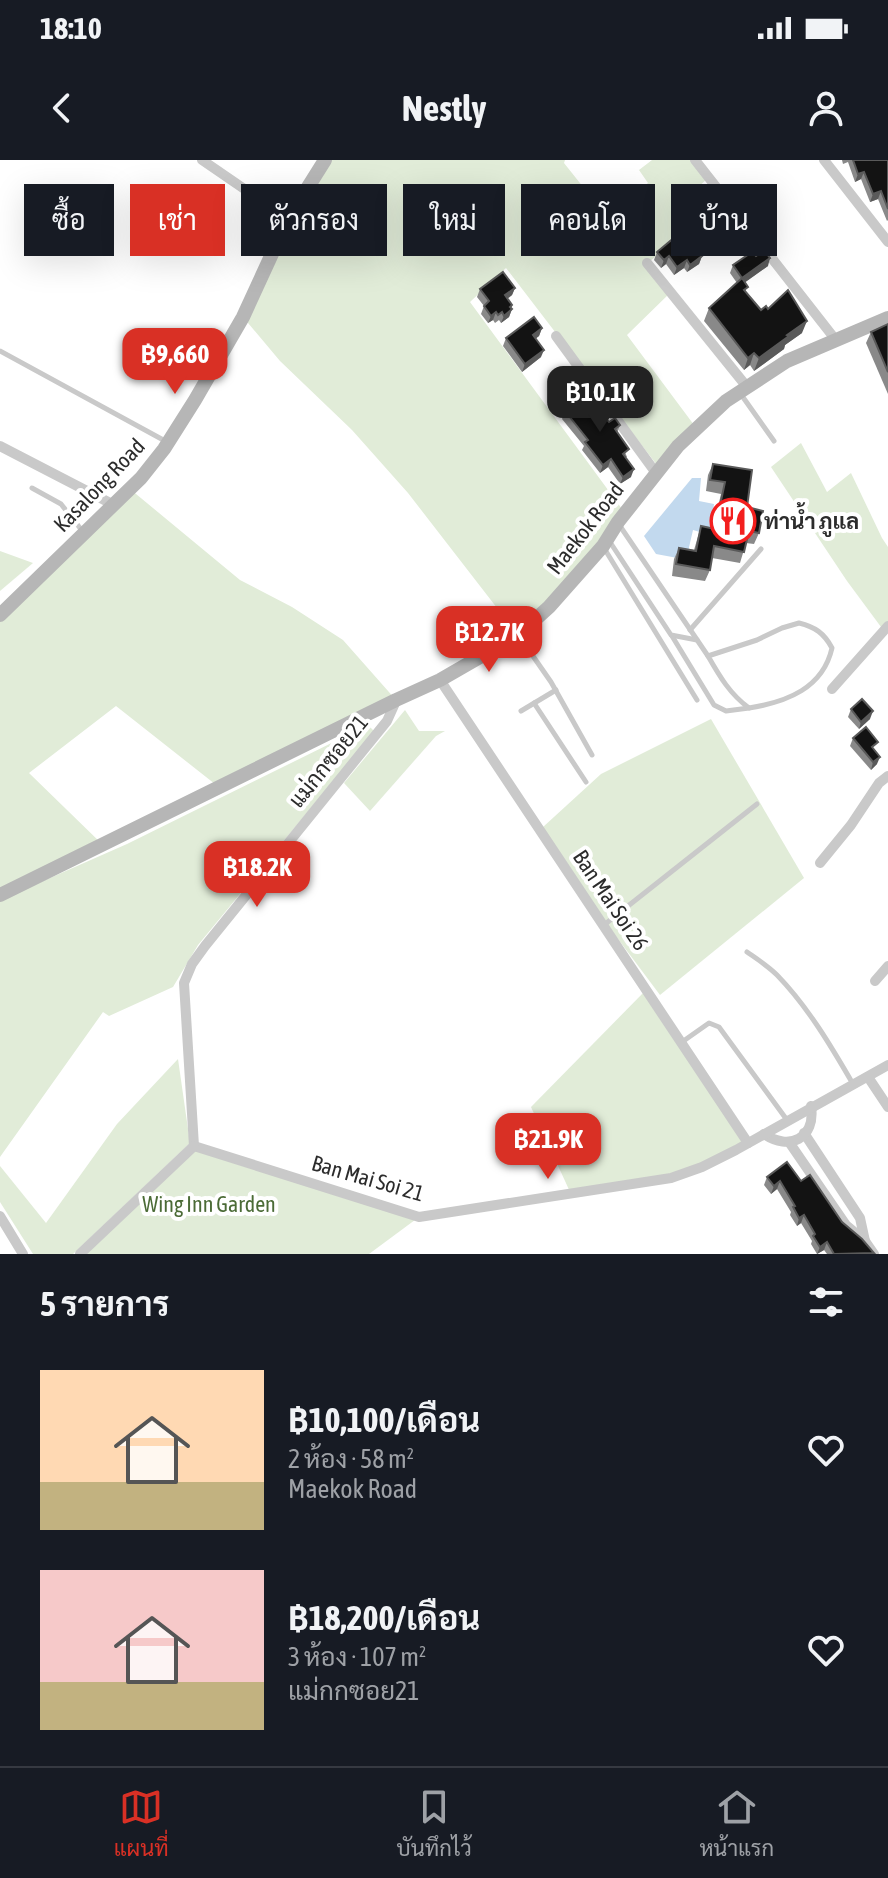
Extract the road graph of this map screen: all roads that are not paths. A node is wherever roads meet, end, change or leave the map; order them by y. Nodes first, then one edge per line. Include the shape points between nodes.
1 (202, 160) edge
2 (325, 160) edge
3 (695, 160) edge
4 (824, 160) edge
5 (310, 184) edge
6 (241, 187) edge
7 (888, 242) edge
8 (271, 256) edge
9 (647, 263) dead end
10 (888, 318) edge
11 (556, 336) dead end
12 (835, 339) junction
13 (0, 351) edge
14 (743, 390) junction
15 (774, 441) dead end
16 (168, 442) junction
17 (0, 446) edge
18 (656, 473) junction
19 (32, 488) dead end
20 (114, 505) junction
21 (618, 522) junction
22 (84, 534) junction
23 (605, 542) junction
24 (761, 549) dead end
25 (0, 615) edge
26 (888, 626) edge
27 (690, 630) junction
28 (518, 635) junction
29 (671, 635) junction
30 (697, 640) junction
31 (708, 656) junction
32 (440, 680) junction
33 (832, 689) dead end
34 (556, 690) junction
35 (396, 700) junction
36 (697, 700) dead end
37 (534, 703) junction
38 (749, 708) junction
39 (521, 711) dead end
40 (592, 755) dead end
41 (888, 776) edge
42 (586, 782) dead end
43 (757, 804) dead end
44 (820, 863) dead end
45 (0, 895) edge
46 (603, 926) junction
47 (747, 952) dead end
48 (888, 966) edge
49 (875, 981) dead end
50 (681, 1042) junction
51 (888, 1065) edge
52 (868, 1077) junction
53 (853, 1085) junction
54 (811, 1106) junction
55 (888, 1107) edge
56 (787, 1120) junction
57 (804, 1133) junction
58 (764, 1134) junction
59 (789, 1142) junction
60 (748, 1143) junction
61 (194, 1146) junction
62 (0, 1216) edge
63 (865, 1241) junction
64 (23, 1254) edge
65 (80, 1254) edge
66 (874, 1254) edge

1 - 6 street
2 - 5 street, Kasalong Road
3 - 12 street
4 - 7 street
8 - 16 street, Kasalong Road via 243,317
9 - 14 street
10 - 12 street, Maekok Road
11 - 18 street
12 - 14 street, Maekok Road via 787,361
13 - 16 lane
14 - 15 lane
14 - 18 street, Maekok Road via 678,446
16 - 20 street, Kasalong Road
17 - 20 street
18 - 21 street, Maekok Road
19 - 22 lane via 61,504
20 - 22 street, Kasalong Road
21 - 23 street, Maekok Road
21 - 27 lane
22 - 25 street, Kasalong Road
23 - 28 street, Maekok Road
23 - 29 lane
23 - 36 lane
24 - 27 lane
26 - 33 street
27 - 30 lane
28 - 32 street, Maekok Road
28 - 34 lane
29 - 30 lane
29 - 38 lane via 714,705 726,711
30 - 31 lane
31 - 38 lane via 726,687
31 - 38 lane via 799,623 821,632 832,648 827,665 805,690
32 - 35 street, Maekok Road
32 - 46 street, Ban Mai Soi 26
34 - 37 lane
34 - 40 lane
35 - 45 street, Maekok Road
35 - 61 street, แม่กกซอย21 via 387,721 192,964 184,983
37 - 39 lane
37 - 42 lane
41 - 44 street
43 - 46 lane
46 - 50 street, Ban Mai Soi 26
47 - 53 lane via 799,1001
48 - 49 street
50 - 56 lane via 709,1023 719,1027
50 - 60 street, Ban Mai Soi 26
51 - 52 street, Ban Mai Soi 21
52 - 53 street, Ban Mai Soi 21
52 - 55 street
53 - 54 street, Ban Mai Soi 21
54 - 56 street, Ban Mai Soi 21
54 - 57 street via 813,1117
56 - 58 street, Ban Mai Soi 21
57 - 59 street
57 - 63 street via 860,1218
58 - 59 street
58 - 60 street, Ban Mai Soi 21
59 - 63 street via 846,1225
60 - 61 street, Ban Mai Soi 21 via 671,1178 419,1217
61 - 65 street
62 - 64 street
63 - 66 street

